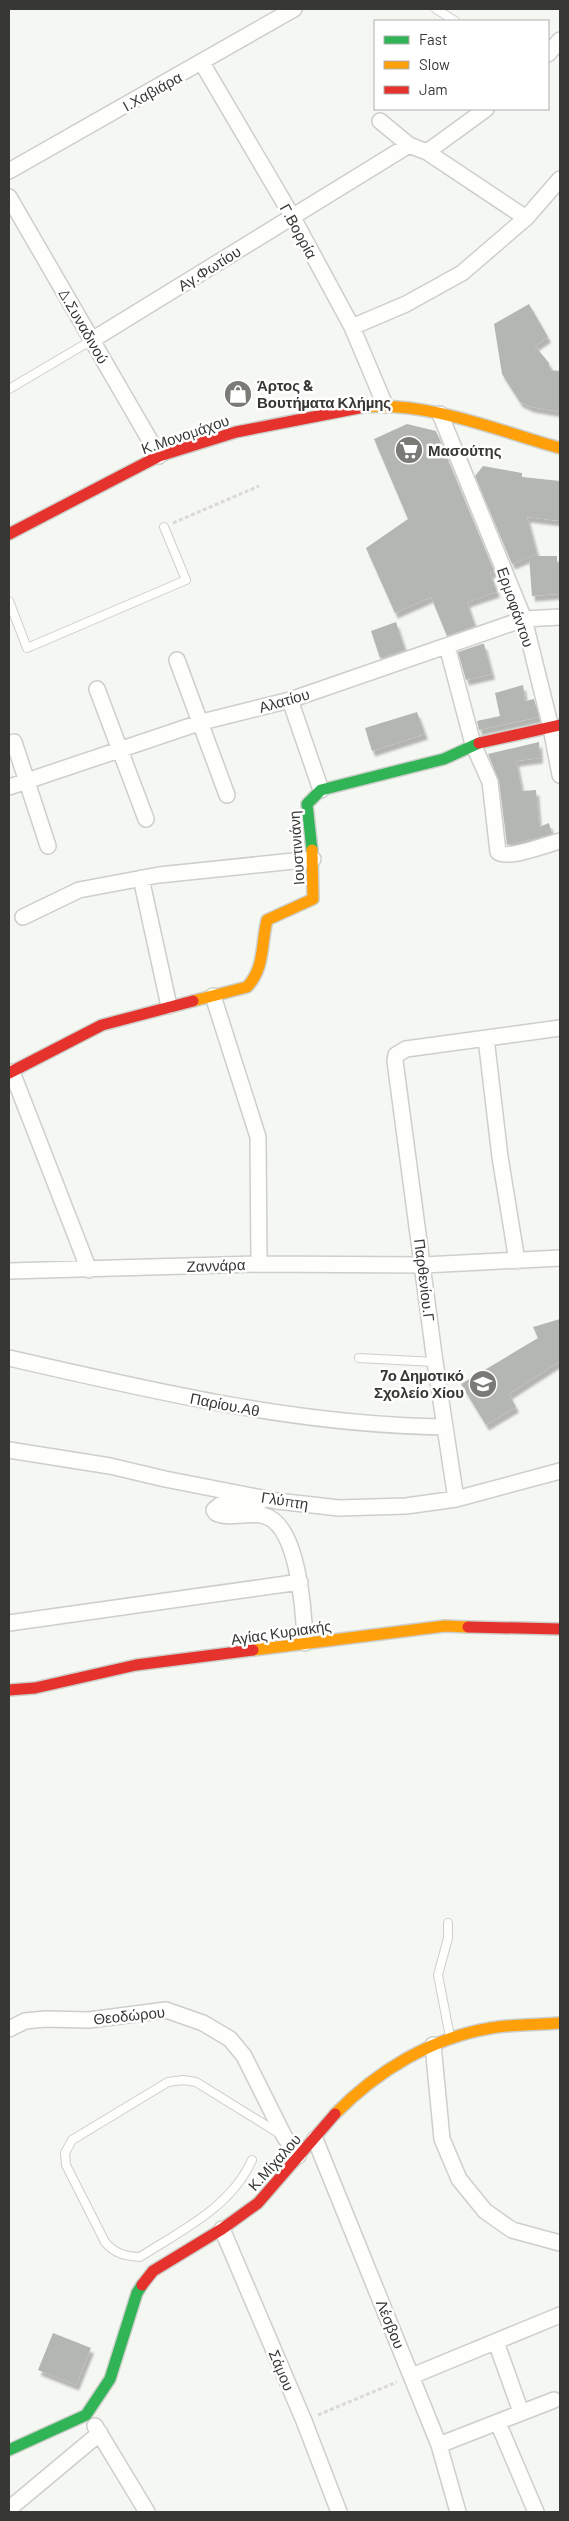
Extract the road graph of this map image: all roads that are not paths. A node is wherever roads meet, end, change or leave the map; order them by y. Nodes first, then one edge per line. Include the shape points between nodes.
1 (294, 9) edge
2 (436, 9) edge
3 (453, 20) edge
4 (560, 40) edge
5 (549, 53) edge
6 (202, 63) junction
7 (485, 110) edge
8 (380, 121) dead end
9 (409, 145) junction
10 (427, 152) junction
11 (9, 171) edge
12 (560, 179) edge
13 (9, 197) edge
14 (292, 216) junction
15 (526, 218) junction
16 (352, 327) junction
17 (92, 340) junction
18 (9, 389) edge
19 (385, 405) junction
20 (440, 414) junction
21 (466, 421) junction
22 (453, 445) junction
23 (560, 448) edge
24 (159, 456) junction
25 (164, 527) road end
26 (9, 534) edge
27 (9, 601) edge
28 (560, 617) edge
29 (524, 619) junction
30 (447, 646) junction
31 (177, 660) dead end
32 (97, 690) dead end
33 (290, 700) junction
34 (202, 722) junction
35 (556, 726) edge
36 (14, 742) dead end
37 (473, 744) junction
38 (118, 749) junction
39 (560, 775) edge
40 (27, 782) junction
41 (9, 787) edge
42 (322, 790) junction
43 (227, 795) dead end
44 (146, 819) dead end
45 (560, 841) edge
46 (48, 846) dead end
47 (313, 859) junction
48 (141, 878) junction
49 (23, 917) dead end
50 (212, 996) junction
51 (169, 1006) junction
52 (560, 1028) edge
53 (486, 1038) junction
54 (10, 1073) edge
55 (560, 1258) edge
56 (517, 1261) junction
57 (259, 1264) junction
58 (424, 1265) junction
59 (89, 1270) junction
60 (9, 1271) edge
61 (9, 1358) edge
62 (359, 1358) dead end
63 (435, 1362) junction
64 (444, 1427) junction
65 (9, 1450) edge
66 (560, 1471) edge
67 (456, 1499) junction
68 (277, 1501) junction
69 (300, 1582) junction
70 (9, 1623) edge
71 (560, 1629) edge
72 (305, 1643) junction
73 (9, 1690) edge
74 (448, 1923) dead end
75 (560, 2023) edge
76 (9, 2029) edge
77 (450, 2039) junction
78 (433, 2045) junction
79 (284, 2136) junction
80 (315, 2139) junction
81 (298, 2156) junction
82 (252, 2160) dead end
83 (222, 2229) junction
84 (560, 2243) edge
85 (560, 2315) edge
86 (496, 2342) junction
87 (412, 2376) junction
88 (554, 2400) dead end
89 (521, 2412) junction
90 (86, 2415) junction
91 (498, 2423) junction
92 (100, 2433) junction
93 (439, 2445) junction
94 (9, 2450) edge
95 (9, 2509) edge
96 (147, 2512) edge
97 (339, 2512) edge
98 (458, 2512) edge
99 (536, 2512) edge

1 - 6 street, Ι.Χαβιάρα
2 - 3 lane
4 - 5 street
6 - 11 street, Ι.Χαβιάρα
6 - 14 street, Γ.Βορρία
7 - 10 street
8 - 9 street
9 - 10 street
9 - 14 street, Αγ.Φωτίου
10 - 15 street
12 - 15 street
13 - 17 street, Δ.Συναδινού
14 - 16 street, Γ.Βορρία
14 - 17 street, Αγ.Φωτίου
15 - 16 street via 462,273 406,304
16 - 19 street, Γ.Βορρία
17 - 18 lane, Αγ.Φωτίου
17 - 24 street, Δ.Συναδινού
19 - 20 main road, Κ.Μονομάχου
19 - 24 main road, Κ.Μονομάχου via 350,408 236,432
20 - 21 main road, Κ.Μονομάχου
20 - 22 street, Ερμοφάντου
21 - 22 street
21 - 23 main road, Κ.Μονομάχου
22 - 29 street, Ερμοφάντου
24 - 26 main road, Κ.Μονομάχου
25 - 27 lane via 186,580 27,648
28 - 29 street, Αλατίου
29 - 30 street, Αλατίου
29 - 35 street, Ερμοφάντου
30 - 33 street, Αλατίου
30 - 37 street
31 - 34 street
32 - 38 street
33 - 34 street, Αλατίου
33 - 42 street
34 - 38 street, Αλατίου
34 - 43 street
35 - 37 main road
35 - 39 street, Ερμοφάντου
36 - 40 street
37 - 42 main road via 444,759
37 - 45 street via 490,782 498,852 510,854
38 - 40 street, Αλατίου
38 - 44 street
40 - 41 street, Αλατίου
40 - 46 street
42 - 47 main road, Ιουστινιάνη via 307,804
47 - 48 street
47 - 50 main road, Ιουστινιάνη via 312,899 296,910 272,915 267,920 254,981 246,987
48 - 49 street via 79,890
48 - 51 street
50 - 51 main road, Ιουστινιάνη
50 - 57 street via 258,1137
51 - 54 main road, Ιουστινιάνη via 102,1025
52 - 53 street
53 - 56 street via 500,1157
53 - 58 street, Παρθενίου.Γ via 406,1049 396,1055 394,1061
54 - 59 street
55 - 56 street, Ζαννάρα
56 - 58 street, Ζαννάρα
57 - 58 street, Ζαννάρα
57 - 59 street, Ζαννάρα
58 - 63 street, Παρθενίου.Γ
59 - 60 street, Ζαννάρα
61 - 64 street, Παρίου.Αθ via 151,1390 270,1412
62 - 63 lane
63 - 64 street, Παρθενίου.Γ
64 - 67 street, Παρθενίου.Γ
65 - 68 street, Γλύπτη via 110,1466
66 - 67 street, Γλύπτη
67 - 68 street, Γλύπτη via 371,1508
68 - 69 street via 220,1505 214,1510 226,1516 264,1515 270,1518 290,1546
69 - 70 street
69 - 72 street
71 - 72 main road, Αγίας Κυριακής via 445,1626
72 - 73 main road, Αγίας Κυριακής via 136,1665 35,1688
74 - 77 lane via 448,1938 438,1975
75 - 77 main road, Κ.Μίχαλου via 491,2028
76 - 79 street, Θεοδώρου via 25,2021 45,2018 90,2020 166,2010 186,2016 230,2039 244,2056
77 - 78 main road, Κ.Μίχαλου
78 - 80 main road, Κ.Μίχαλου via 401,2061 362,2088
78 - 84 street via 442,2139 459,2179 485,2211 512,2230
79 - 81 street, Θεοδώρου
79 - 82 lane via 196,2082 183,2080 168,2082 89,2129 72,2140 65,2153 66,2165 105,2242 113,2252 140,2257 231,2194 244,2178
80 - 81 main road, Κ.Μίχαλου
80 - 87 street, Λέσβου
81 - 83 main road, Κ.Μίχαλου via 258,2203
83 - 90 main road, Κ.Μίχαλου via 153,2271 145,2281 137,2293 110,2379
83 - 97 street, Σάμου
85 - 86 street
86 - 87 street
86 - 89 street
87 - 93 street, Λέσβου
88 - 89 street
89 - 91 street
90 - 92 street
90 - 94 main road
91 - 93 street
91 - 99 street
92 - 95 street
92 - 96 street
93 - 98 street, Λέσβου

